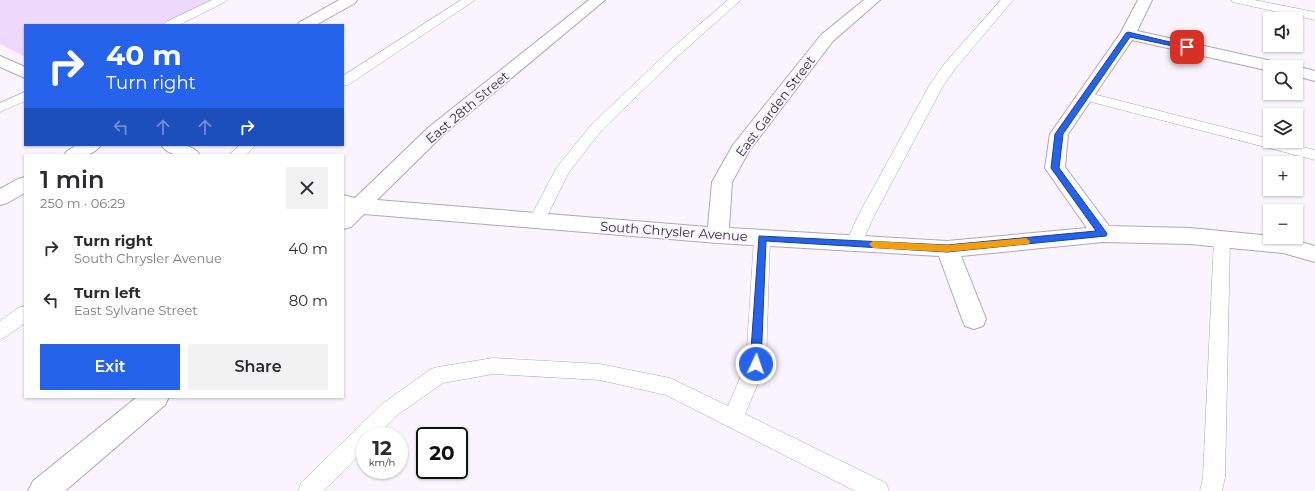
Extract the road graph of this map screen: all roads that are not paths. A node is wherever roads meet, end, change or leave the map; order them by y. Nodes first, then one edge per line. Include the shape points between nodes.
1 (221, 0) edge
2 (350, 0) edge
3 (468, 0) edge
4 (598, 0) edge
5 (734, 0) edge
6 (873, 0) edge
7 (1007, 0) edge
8 (1145, 0) edge
9 (1237, 0) edge
10 (1315, 16) edge
11 (172, 24) edge
12 (307, 24) edge
13 (1128, 34) junction
14 (0, 61) edge
15 (1263, 64) edge
16 (24, 73) edge
17 (1303, 73) edge
18 (1315, 76) edge
19 (344, 81) edge
20 (24, 96) edge
21 (1085, 96) junction
22 (0, 108) edge
23 (89, 146) edge
24 (173, 146) edge
25 (248, 146) edge
26 (76, 154) edge
27 (188, 154) edge
28 (237, 154) edge
29 (1315, 155) edge
30 (24, 185) edge
31 (0, 198) edge
32 (351, 204) edge
33 (344, 220) edge
34 (537, 220) junction
35 (1103, 234) junction
36 (718, 235) junction
37 (762, 238) junction
38 (1222, 239) junction
39 (854, 243) junction
40 (947, 249) junction
41 (1315, 254) edge
42 (24, 314) edge
43 (974, 319) dead end
44 (0, 330) edge
45 (155, 398) edge
46 (733, 418) junction
47 (44, 491) edge
48 (309, 491) edge
49 (878, 491) edge
50 (1211, 491) edge

1 - 11 lane
2 - 12 street
3 - 19 lane
4 - 32 street, East 28th Street via 436,131
5 - 34 lane via 674,52 597,127 562,170
6 - 36 street, East Garden Street via 827,38 740,149 722,182
7 - 39 lane via 936,86
8 - 13 street
9 - 10 lane
13 - 15 street
13 - 21 street
14 - 16 street
17 - 18 street
20 - 22 lane
21 - 29 lane
21 - 35 street via 1059,134 1055,168
23 - 26 street
24 - 27 street
25 - 28 lane
30 - 31 street
32 - 33 street, East 28th Street
32 - 34 street, South Chrysler Avenue
34 - 36 street, South Chrysler Avenue
35 - 38 street, South Chrysler Avenue
35 - 40 street, South Chrysler Avenue
36 - 37 street, South Chrysler Avenue
37 - 39 street, South Chrysler Avenue
37 - 46 lane via 756,364
38 - 41 street, South Chrysler Avenue via 1283,245
38 - 50 lane via 1214,477
39 - 40 street, South Chrysler Avenue
40 - 43 street
42 - 44 lane
45 - 47 street
46 - 48 lane via 670,387 600,372 493,366 438,375 390,410
46 - 49 lane

